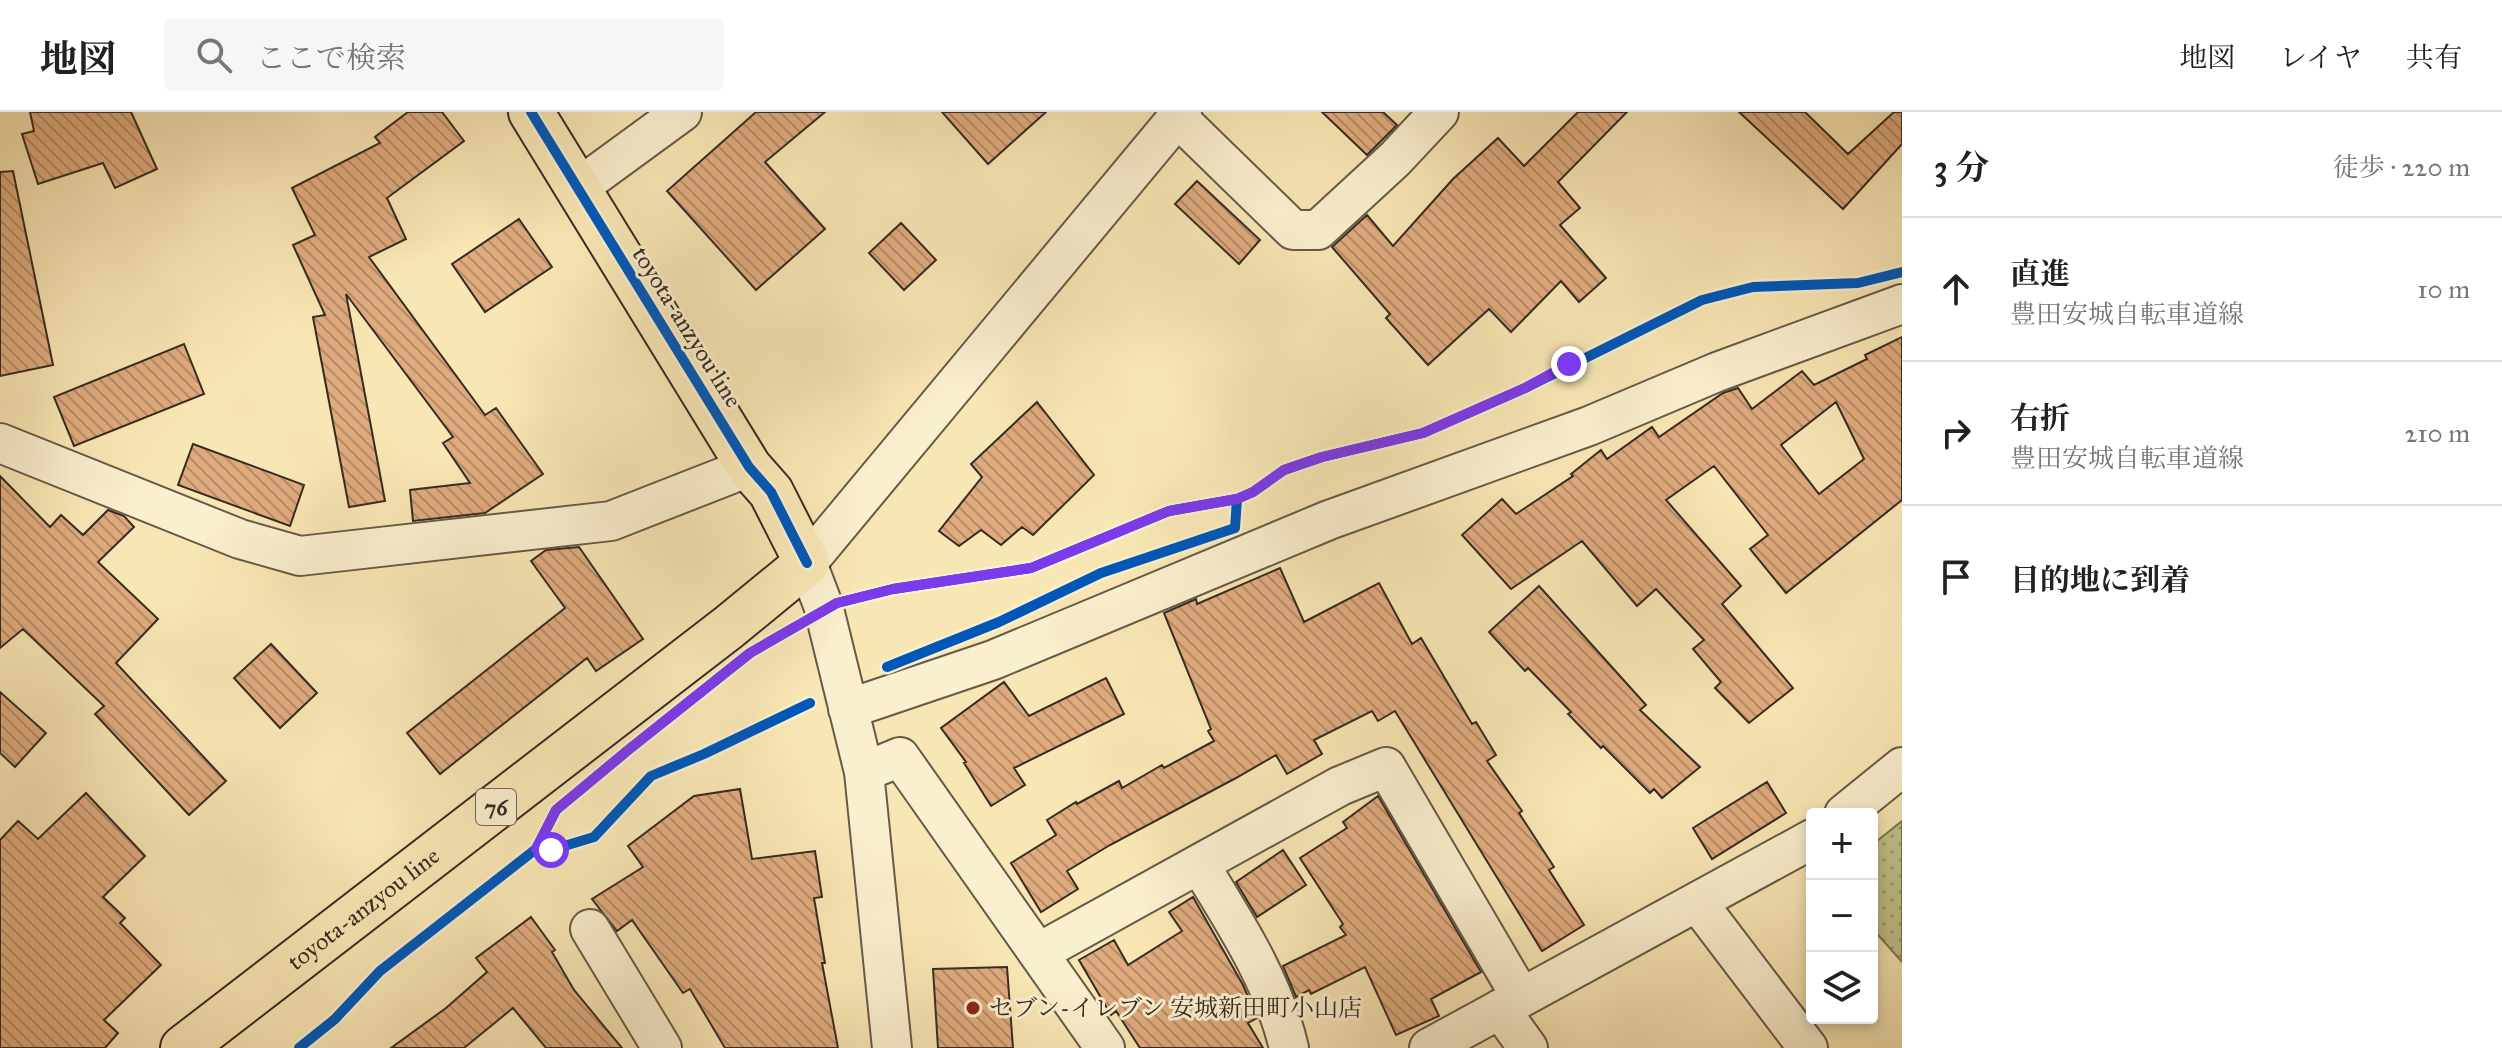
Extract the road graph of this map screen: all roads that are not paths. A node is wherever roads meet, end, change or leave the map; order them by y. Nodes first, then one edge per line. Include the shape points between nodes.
1 (531, 112) edge
2 (682, 112) edge
3 (1439, 112) edge
4 (1180, 115) edge
5 (578, 188) junction
6 (1902, 304) edge
7 (0, 443) edge
8 (749, 467) junction
9 (807, 563) junction
10 (848, 709) junction
11 (1902, 767) edge
12 (864, 772) junction
13 (1851, 808) edge
14 (1806, 842) edge
15 (1199, 864) junction
16 (1697, 902) junction
17 (590, 929) dead end
18 (1038, 953) junction
19 (1511, 1003) junction
20 (183, 1048) edge
21 (662, 1048) edge
22 (892, 1048) edge
23 (1105, 1048) edge
24 (1289, 1048) edge
25 (1429, 1048) edge
26 (1528, 1048) edge
27 (1808, 1048) edge

1 - 5 main road, toyota-anzyou line
2 - 5 street
3 - 4 street via 1318,230 1293,230
4 - 9 street
5 - 8 main road, toyota-anzyou line
6 - 10 street via 1329,520 993,660
7 - 8 street via 240,539 300,556 611,521
8 - 9 main road, toyota-anzyou line via 771,492
9 - 10 street via 823,605
9 - 20 main road, toyota-anzyou line / 76
10 - 12 street
11 - 13 street
12 - 18 street via 900,757
12 - 22 street
14 - 16 street
15 - 18 street
15 - 19 street via 1340,786 1386,767
15 - 24 street via 1250,948 1282,1017
16 - 19 street
16 - 27 street
17 - 21 street
18 - 23 street
19 - 25 street
19 - 26 street

